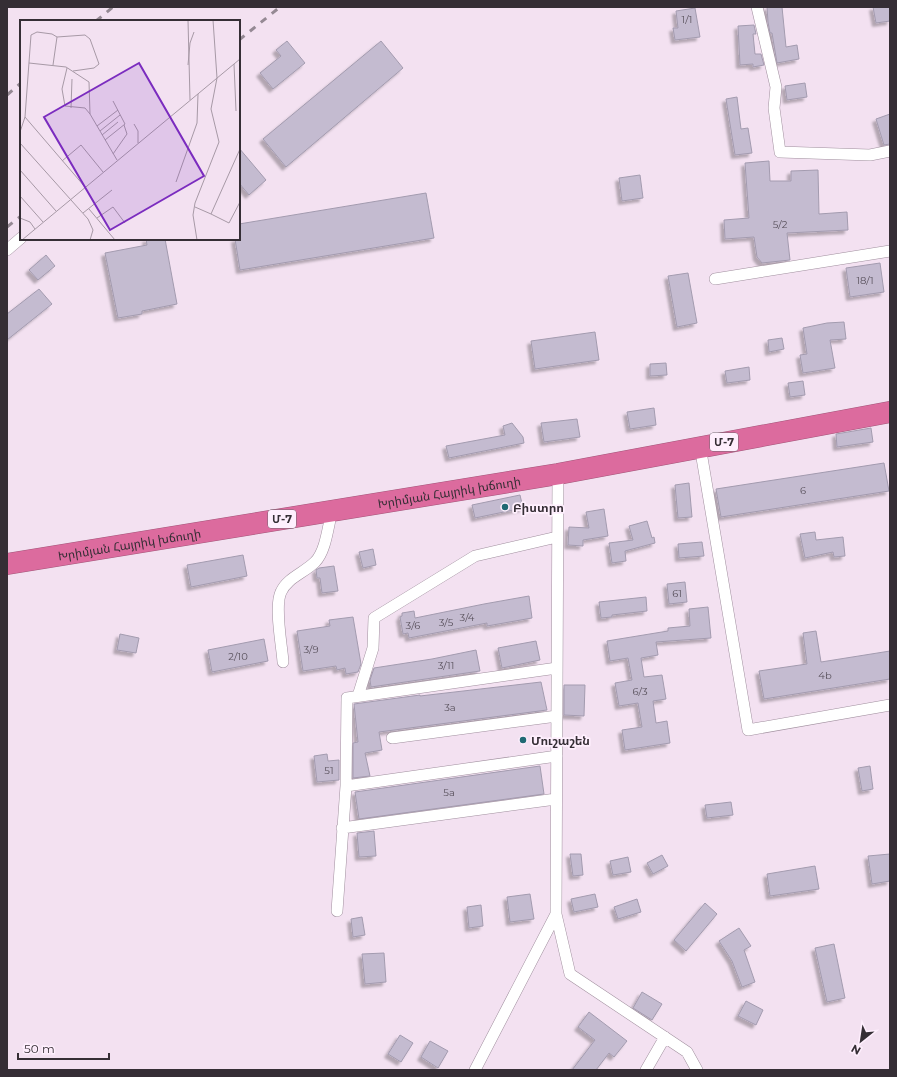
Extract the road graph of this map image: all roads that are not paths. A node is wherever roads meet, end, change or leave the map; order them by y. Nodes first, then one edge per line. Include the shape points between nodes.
1 (757, 7) edge
2 (890, 151) edge
3 (20, 239) edge
4 (7, 250) edge
5 (890, 251) edge
6 (715, 279) dead end
7 (890, 412) edge
8 (700, 446) junction
9 (558, 474) junction
10 (332, 510) junction
11 (557, 537) junction
12 (7, 564) edge
13 (284, 662) dead end
14 (557, 668) junction
15 (358, 696) junction
16 (890, 705) edge
17 (557, 716) junction
18 (392, 738) dead end
19 (557, 756) junction
20 (346, 786) junction
21 (556, 799) junction
22 (342, 828) junction
23 (337, 911) dead end
24 (556, 914) junction
25 (665, 1037) junction
26 (475, 1070) edge
27 (646, 1070) edge
28 (697, 1070) edge

1 - 2 street via 776,88 774,108 780,152 870,155
3 - 4 street
5 - 6 street
7 - 8 highway, Խրիմյան Հայրիկ խճուղի / Մ-7
8 - 9 highway, Խրիմյան Հայրիկ խճուղի / Մ-7
8 - 16 street via 748,730
9 - 10 highway, Խրիմյան Հայրիկ խճուղի / Մ-7
9 - 11 street
10 - 12 highway, Խրիմյան Հայրիկ խճուղի / Մ-7
10 - 13 street via 322,550 315,562 288,582 280,593 278,610
11 - 14 street
11 - 15 street via 475,556 374,618 373,648
14 - 15 street
14 - 17 street
15 - 20 street via 347,698
17 - 18 street
17 - 19 street
19 - 20 street
19 - 21 street
20 - 22 street
21 - 22 street
21 - 24 street
22 - 23 street
24 - 25 street via 570,974
24 - 26 street
25 - 27 street
25 - 28 street via 687,1052

